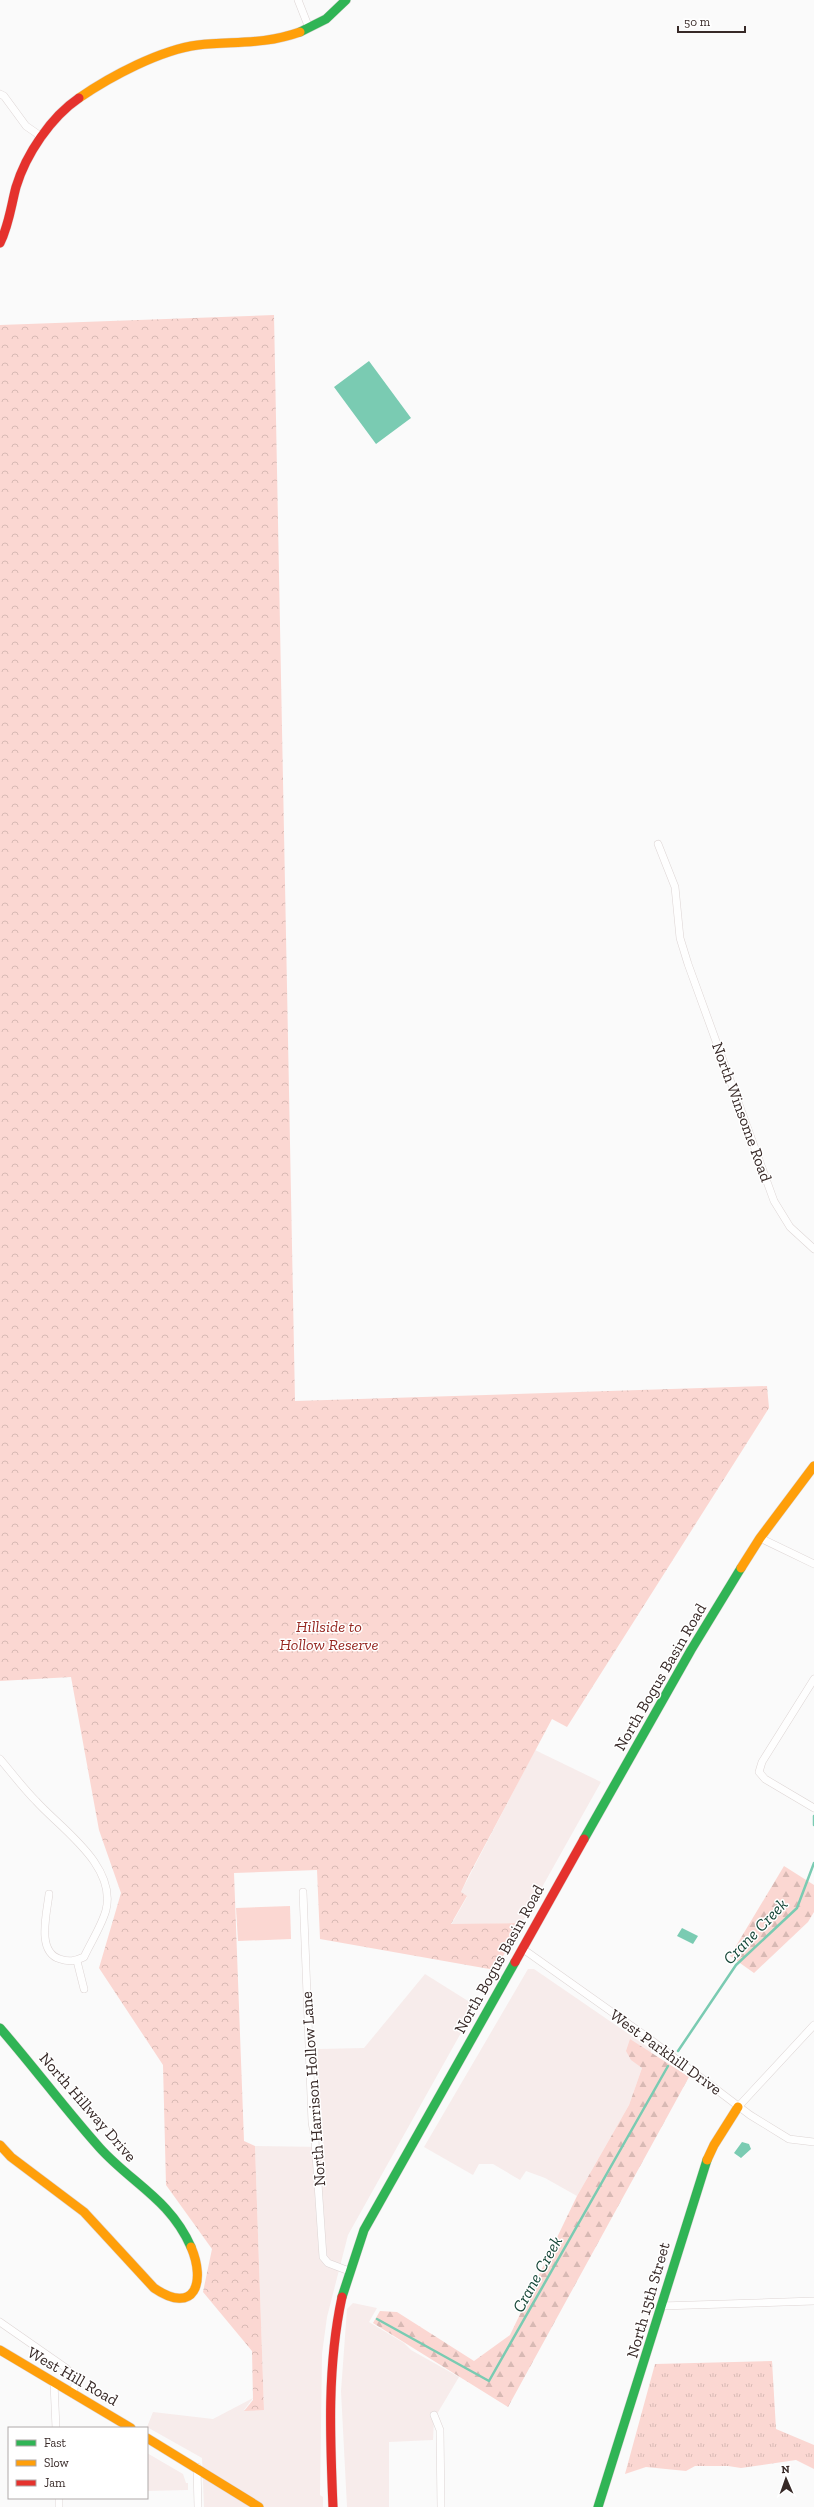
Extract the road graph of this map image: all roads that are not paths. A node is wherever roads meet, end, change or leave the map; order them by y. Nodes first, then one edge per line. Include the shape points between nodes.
1 (298, 0) edge
2 (346, 0) edge
3 (309, 28) junction
4 (0, 94) edge
5 (42, 137) junction
6 (0, 243) edge
7 (658, 844) dead end
8 (814, 1249) edge
9 (814, 1466) edge
10 (760, 1538) junction
11 (814, 1564) edge
12 (813, 1683) edge
13 (0, 1759) edge
14 (814, 1808) edge
15 (303, 1892) dead end
16 (49, 1894) dead end
17 (523, 1950) junction
18 (77, 1961) junction
19 (84, 1989) dead end
20 (814, 2025) edge
21 (0, 2028) edge
22 (738, 2107) junction
23 (814, 2142) edge
24 (0, 2144) edge
25 (348, 2271) junction
26 (814, 2301) edge
27 (661, 2306) junction
28 (0, 2322) edge
29 (0, 2350) edge
30 (54, 2383) junction
31 (73, 2394) junction
32 (434, 2415) dead end
33 (56, 2427) edge
34 (129, 2427) edge
35 (148, 2439) edge
36 (196, 2467) junction
37 (332, 2504) edge
38 (198, 2507) edge
39 (259, 2507) edge
40 (441, 2507) edge
41 (598, 2507) edge

1 - 3 street
2 - 3 street via 327,19
3 - 5 street via 268,41 192,46 170,52 83,94 64,110
4 - 5 street via 26,126
5 - 6 street via 19,180 7,231
7 - 8 street, North Winsome Road via 675,886 680,938 688,964 774,1201 790,1227
9 - 10 street, North Bogus Basin Road
10 - 11 street
10 - 17 street, North Bogus Basin Road via 691,1650
12 - 14 street via 762,1762 759,1772 765,1779
13 - 18 street via 36,1802 75,1837 91,1856 104,1883 106,1910 84,1957
15 - 25 street, North Harrison Hollow Lane via 312,2122 323,2257 328,2263
16 - 18 street via 46,1942 50,1952 56,1958
17 - 22 street, West Parkhill Drive via 647,2037
17 - 25 street, North Bogus Basin Road via 375,2208
18 - 19 street
20 - 22 street
21 - 24 street, North Hillway Drive via 120,2169 149,2191 167,2209 190,2247 198,2271 197,2288 185,2298 176,2299 154,2288 84,2212 11,2157
22 - 23 street, West Parkhill Drive via 789,2139
22 - 27 street, North 15th Street via 714,2145 705,2166
25 - 37 street, North Bogus Basin Road via 336,2324 330,2377
26 - 27 street
27 - 41 street, North 15th Street
28 - 31 street via 66,2368 76,2379
29 - 30 street, West Hill Road
30 - 31 street, West Hill Road
30 - 33 street
31 - 34 street, West Hill Road
32 - 40 street via 440,2430
35 - 36 street
36 - 38 street
36 - 39 street

